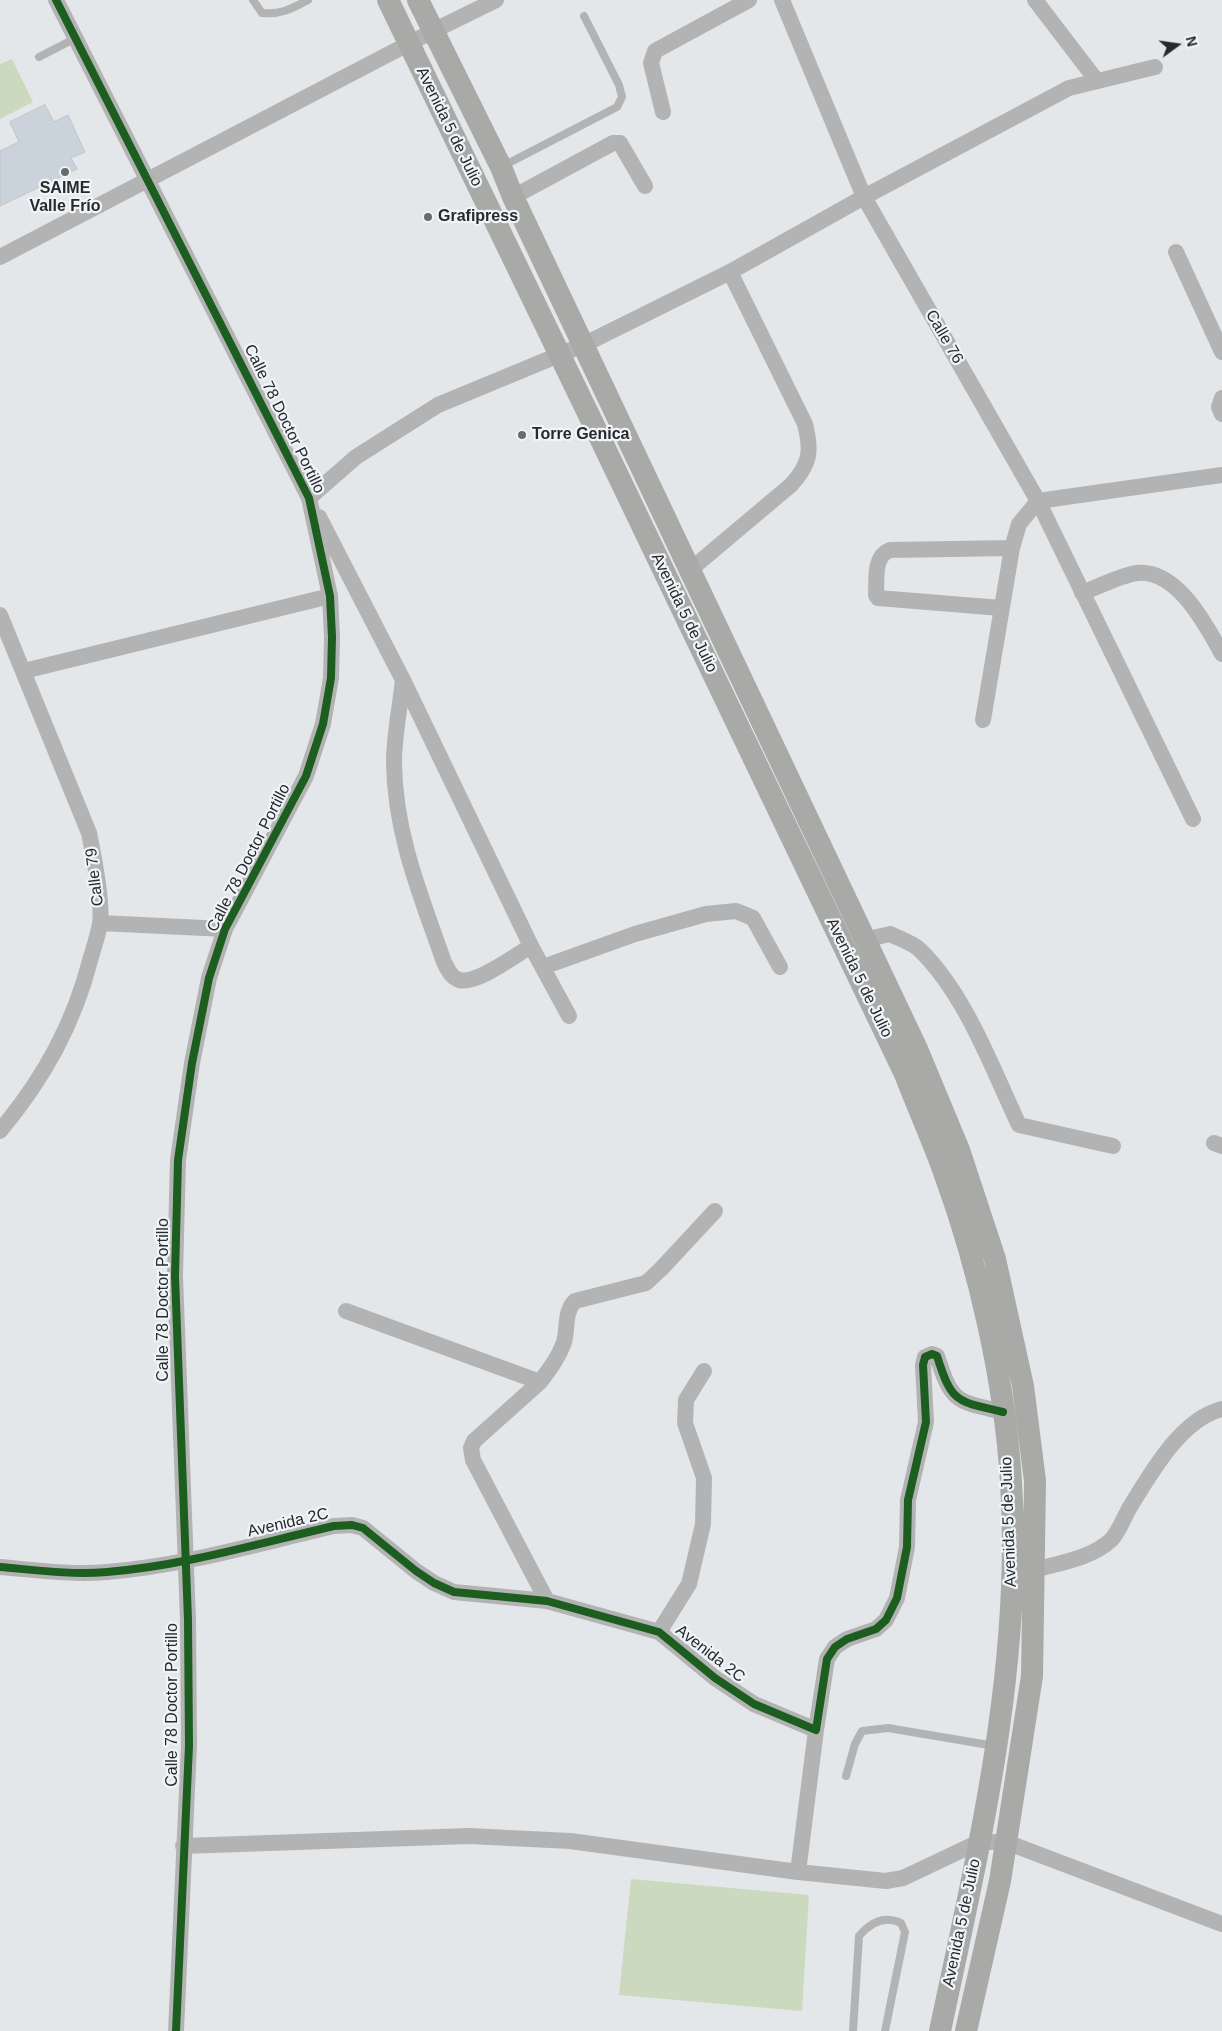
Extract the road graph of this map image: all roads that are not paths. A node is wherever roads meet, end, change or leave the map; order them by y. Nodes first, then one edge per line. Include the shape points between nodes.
1 (56, 0) edge
2 (253, 0) edge
3 (308, 0) edge
4 (388, 0) edge
5 (418, 0) edge
6 (496, 0) edge
7 (749, 0) edge
8 (782, 0) edge
9 (1035, 0) edge
10 (584, 16) dead end
11 (433, 31) junction
12 (76, 38) junction
13 (408, 44) junction
14 (39, 57) dead end
15 (1155, 67) dead end
16 (1097, 81) junction
17 (663, 112) dead end
18 (501, 167) junction
19 (148, 179) junction
20 (645, 186) dead end
21 (864, 197) junction
22 (512, 198) junction
23 (1176, 252) dead end
24 (0, 257) edge
25 (730, 272) junction
26 (583, 345) junction
27 (1222, 352) edge
28 (559, 354) junction
29 (1222, 398) edge
30 (1222, 414) edge
31 (1222, 475) edge
32 (309, 498) junction
33 (1038, 501) junction
34 (1012, 548) junction
35 (690, 570) junction
36 (1082, 593) junction
37 (330, 596) junction
38 (1000, 608) junction
39 (0, 615) edge
40 (5, 640) edge
41 (1222, 654) edge
42 (24, 671) junction
43 (403, 680) junction
44 (983, 720) dead end
45 (1193, 819) dead end
46 (100, 924) junction
47 (225, 929) junction
48 (864, 940) junction
49 (531, 946) junction
50 (543, 967) junction
51 (780, 967) dead end
52 (569, 1016) dead end
53 (0, 1132) edge
54 (1113, 1146) dead end
55 (715, 1210) dead end
56 (346, 1311) dead end
57 (704, 1371) dead end
58 (540, 1382) junction
59 (1222, 1409) edge
60 (1003, 1412) junction
61 (186, 1560) junction
62 (0, 1567) edge
63 (1034, 1570) junction
64 (548, 1601) junction
65 (659, 1632) junction
66 (816, 1730) junction
67 (997, 1746) junction
68 (846, 1776) dead end
69 (979, 1842) junction
70 (1006, 1842) junction
71 (183, 1846) junction
72 (798, 1872) junction
73 (1222, 1924) edge
74 (176, 2031) edge
75 (853, 2031) edge
76 (885, 2031) edge
77 (940, 2031) edge
78 (966, 2031) edge

1 - 12 street, Calle 78 Doctor Portillo
2 - 3 lane via 262,13 275,14
4 - 13 main road, Avenida 5 de Julio
5 - 11 main road, Avenida 5 de Julio
6 - 11 street
7 - 17 street via 655,51 651,63
8 - 21 street, Calle 76
9 - 16 street
10 - 18 lane via 618,84 622,97 617,107
11 - 13 street
11 - 18 main road, Avenida 5 de Julio
12 - 14 lane
12 - 19 street, Calle 78 Doctor Portillo
13 - 19 street
13 - 28 main road, Avenida 5 de Julio
15 - 16 street
16 - 21 street via 1069,88
18 - 22 main road, Avenida 5 de Julio
19 - 24 street
19 - 32 street, Calle 78 Doctor Portillo
20 - 22 street via 620,143 613,143
21 - 25 street
21 - 33 street, Calle 76
22 - 26 main road, Avenida 5 de Julio
23 - 27 street
25 - 26 street
25 - 35 street via 805,424 810,445 805,470 791,485
26 - 28 street
26 - 35 main road, Avenida 5 de Julio
28 - 32 street via 438,405 356,457
28 - 60 main road, Avenida 5 de Julio via 905,1074 946,1176 971,1259 988,1325
29 - 30 street via 1219,407
31 - 33 street
32 - 37 street, Calle 78 Doctor Portillo
32 - 43 street
33 - 34 street via 1020,524
33 - 36 street, Calle 76
34 - 38 street
34 - 38 street via 890,550 883,552 879,559 878,598
35 - 48 main road, Avenida 5 de Julio
36 - 41 street via 1136,573 1150,574 1172,585 1202,618
36 - 45 street, Calle 76
37 - 42 street
37 - 47 street, Calle 78 Doctor Portillo via 331,678 320,732 306,776
38 - 44 street
39 - 40 street, Calle 79
40 - 42 street, Calle 79
42 - 46 street, Calle 79 via 89,833 96,866
43 - 49 street
43 - 49 street via 394,762 397,800 404,846 444,962 458,980 467,981
46 - 47 street
46 - 53 street, Calle 79 via 69,1026 47,1067
47 - 61 street, Calle 78 Doctor Portillo via 209,978 178,1160 175,1276
48 - 54 street via 890,934 919,949 949,984 1019,1125
48 - 63 main road, Avenida 5 de Julio via 917,1049 960,1150 995,1259 1024,1395 1035,1481
49 - 50 street
50 - 51 street via 634,934 706,914 736,911 753,918
50 - 52 street
55 - 58 street via 646,1283 570,1305 564,1341
56 - 58 street
57 - 65 street via 686,1400 685,1423 704,1478 703,1524 689,1584
58 - 64 street via 474,1441 471,1448 473,1460
59 - 63 street via 1191,1426 1172,1443 1112,1539 1089,1554
60 - 66 street via 961,1402 950,1392 937,1356 925,1357 926,1422 908,1500 907,1546 898,1598 886,1620 876,1629 847,1639 835,1647 827,1659
60 - 67 main road, Avenida 5 de Julio via 1011,1482 1012,1586
61 - 62 street, Avenida 2C via 107,1572 49,1572
61 - 64 street, Avenida 2C via 334,1526 352,1525 374,1535 434,1584 454,1592
61 - 71 street, Calle 78 Doctor Portillo via 189,1746
63 - 70 main road, Avenida 5 de Julio via 1032,1676
64 - 65 street, Avenida 2C
65 - 66 street, Avenida 2C via 715,1678 754,1704
66 - 72 street
67 - 68 lane via 888,1728 862,1731
67 - 69 main road, Avenida 5 de Julio
69 - 70 street
69 - 72 street via 903,1878 886,1881
69 - 77 main road, Avenida 5 de Julio
70 - 73 street
70 - 78 main road, Avenida 5 de Julio
71 - 72 street via 460,1837 570,1841
71 - 74 street, Calle 78 Doctor Portillo
75 - 76 lane via 859,1936 868,1926 892,1919 900,1922 905,1932

